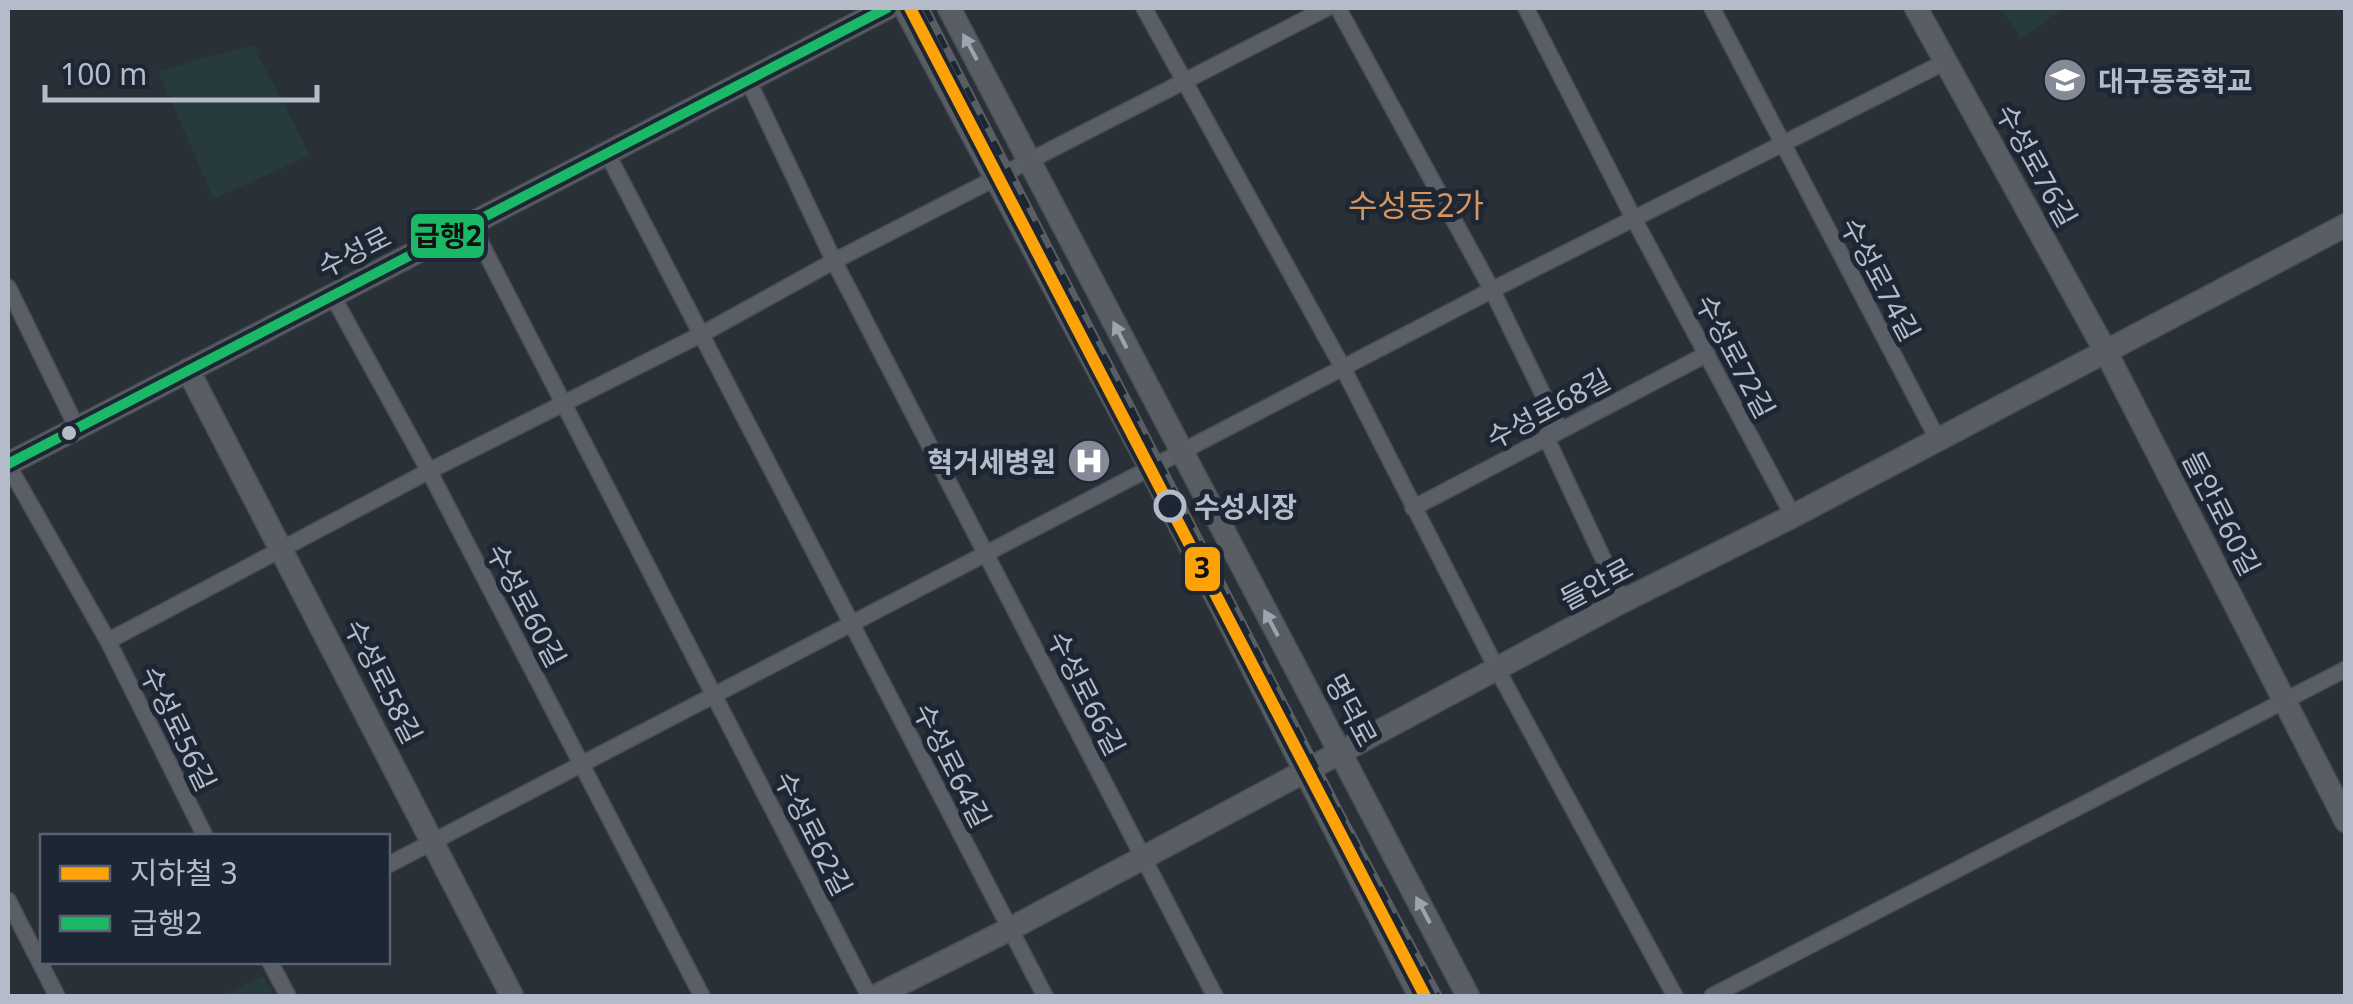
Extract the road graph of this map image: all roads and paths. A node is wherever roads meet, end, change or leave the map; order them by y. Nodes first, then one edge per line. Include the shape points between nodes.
1 (888, 8) edge
2 (905, 8) edge
3 (949, 8) edge
4 (1144, 8) edge
5 (1327, 8) edge
6 (1338, 8) edge
7 (1526, 8) edge
8 (1712, 8) edge
9 (1916, 8) edge
10 (1945, 62) junction
11 (748, 80) junction
12 (1185, 82) junction
13 (1781, 144) junction
14 (607, 153) junction
15 (1031, 161) junction
16 (995, 179) junction
17 (1635, 221) junction
18 (471, 224) junction
19 (2346, 226) edge
20 (834, 261) junction
21 (8, 287) edge
22 (1492, 290) junction
23 (332, 296) junction
24 (702, 334) junction
25 (2106, 352) junction
26 (1706, 354) junction
27 (1343, 368) junction
28 (188, 370) junction
29 (564, 402) junction
30 (77, 428) junction
31 (1546, 436) junction
32 (1937, 438) junction
33 (1181, 454) junction
34 (8, 464) edge
35 (1151, 469) junction
36 (428, 471) junction
37 (1412, 508) junction
38 (1793, 516) junction
39 (282, 550) junction
40 (987, 551) junction
41 (1623, 601) junction
42 (852, 624) junction
43 (108, 641) junction
44 (2346, 669) edge
45 (1498, 671) junction
46 (715, 693) junction
47 (2284, 702) junction
48 (1340, 752) junction
49 (582, 762) junction
50 (1302, 771) junction
51 (2346, 821) edge
52 (204, 834) edge
53 (432, 840) junction
54 (1143, 858) junction
55 (390, 863) edge
56 (8, 900) edge
57 (1010, 929) junction
58 (36, 942) edge
59 (45, 964) edge
60 (271, 964) edge
61 (57, 996) edge
62 (288, 996) edge
63 (512, 996) edge
64 (702, 996) edge
65 (872, 996) edge
66 (1045, 996) edge
67 (1215, 996) edge
68 (1420, 996) edge
69 (1468, 996) edge
70 (1674, 996) edge
71 (1712, 996) edge

1 - 11 main road, 수성로
2 - 16 main road
15 -> 3 main road, 명덕로
4 - 12 street
5 - 12 street
6 - 22 street
7 - 17 street, 수성로72길
8 - 13 street, 수성로74길
9 - 10 main road, 수성로76길
10 - 13 street
10 - 25 main road, 수성로76길
11 - 14 main road, 수성로
11 - 20 street, 수성로66길
12 - 15 street
12 - 27 street
13 - 17 street
13 - 32 street, 수성로74길
14 - 18 main road, 수성로
14 - 24 street, 수성로64길
15 - 16 street
33 -> 15 main road, 명덕로
16 - 20 street
16 - 35 main road
17 - 22 street
17 - 26 street, 수성로72길
18 - 23 main road, 수성로
18 - 29 street, 수성로62길
19 - 25 main road, 들안로
20 - 24 street
20 - 40 street, 수성로66길
21 - 30 street
22 - 27 street
22 - 31 street via 1556,421
23 - 28 main road, 수성로
23 - 36 street, 수성로60길
24 - 29 street
24 - 42 street, 수성로64길
25 - 32 main road, 들안로
25 - 47 main road, 들안로60길
26 - 31 street, 수성로68길
26 - 38 street, 수성로72길
27 - 33 street
27 - 37 street
28 - 30 main road, 수성로
28 - 39 main road, 수성로58길
29 - 36 street
29 - 46 street, 수성로62길
30 - 34 main road, 수성로
31 - 37 street, 수성로68길
31 - 41 street
32 - 38 main road, 들안로
33 - 35 street
48 -> 33 main road, 명덕로
34 - 43 street, 수성로56길
35 - 40 street
35 - 50 main road
36 - 39 street
36 - 49 street, 수성로60길
37 - 45 street
38 - 41 main road, 들안로
39 - 43 street
39 - 53 main road, 수성로58길
40 - 42 street
40 - 54 street, 수성로66길
41 - 45 main road, 들안로
42 - 46 street
42 - 57 street, 수성로64길
43 - 52 street, 수성로56길
44 - 47 street
45 - 48 main road, 들안로
45 - 70 street
46 - 49 street
46 - 65 street, 수성로62길
47 - 51 main road, 들안로60길
47 - 71 street
48 - 50 main road, 들안로
69 -> 48 main road, 명덕로
49 - 53 street
49 - 64 street, 수성로60길
50 - 54 main road, 들안로
50 - 68 main road
53 - 55 street
53 - 63 main road, 수성로58길
54 - 57 main road, 들안로
54 - 67 street, 수성로66길
56 - 58 street
57 - 65 main road, 들안로
57 - 66 street, 수성로64길
59 - 61 street
60 - 62 street

